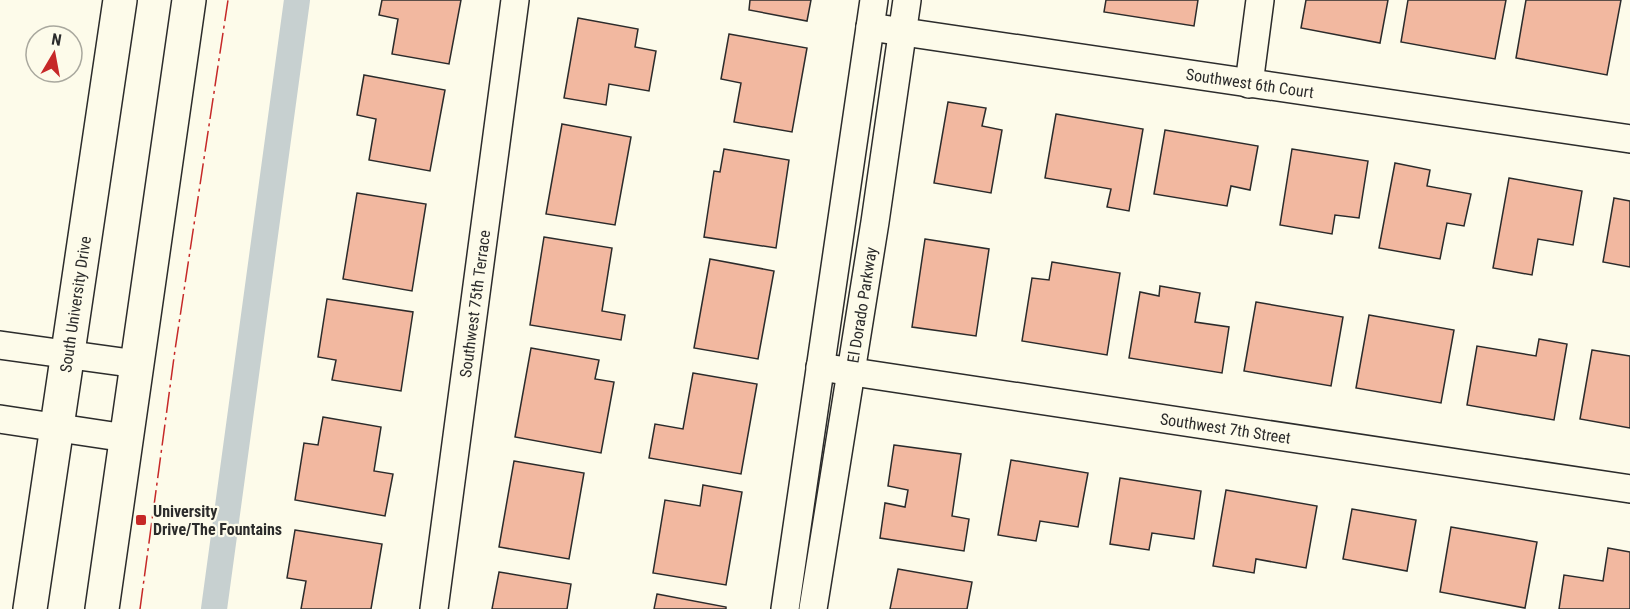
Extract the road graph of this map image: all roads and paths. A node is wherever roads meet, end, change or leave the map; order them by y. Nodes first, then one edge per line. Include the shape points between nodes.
1 (120, 0) edge
2 (189, 0) edge
3 (515, 0) edge
4 (874, 0) edge
5 (907, 0) edge
6 (1260, 0) edge
7 (870, 27) junction
8 (901, 32) junction
9 (1249, 84) junction
10 (1630, 139) edge
11 (0, 345) edge
12 (68, 354) junction
13 (137, 364) junction
14 (820, 367) junction
15 (851, 372) junction
16 (0, 419) edge
17 (57, 428) junction
18 (126, 438) junction
19 (1630, 489) edge
20 (30, 609) edge
21 (102, 609) edge
22 (434, 609) edge
23 (785, 609) edge
24 (813, 609) edge

1 - 12 main road, South University Drive
2 - 13 main road
3 - 22 street, Southwest 75th Terrace
4 - 7 street, El Dorado Parkway
5 - 8 street, El Dorado Parkway
6 - 9 street
7 - 8 street, Southwest 6th Court
7 - 14 street, El Dorado Parkway
8 - 9 street, Southwest 6th Court
8 - 15 street, El Dorado Parkway
9 - 10 street, Southwest 6th Court
11 - 12 street
12 - 13 street
12 - 17 main road, South University Drive
13 - 18 main road
14 - 15 street, Southwest 7th Street
14 - 23 street, El Dorado Parkway
15 - 19 street, Southwest 7th Street
15 - 24 street, El Dorado Parkway
16 - 17 street
17 - 18 street
17 - 20 main road, South University Drive
18 - 21 main road

